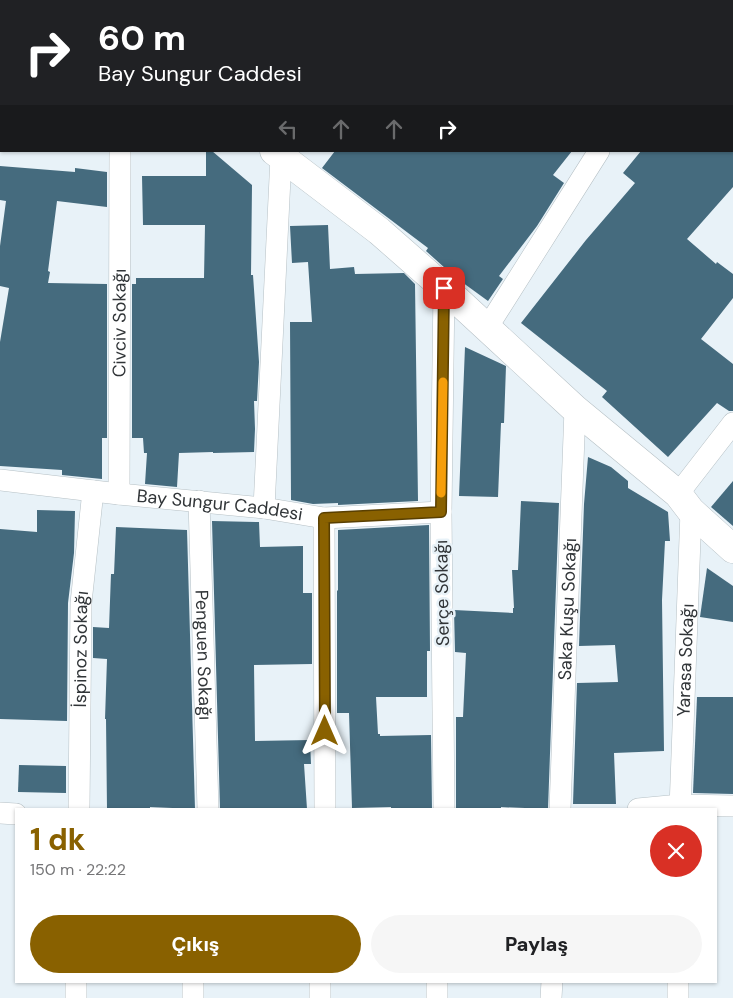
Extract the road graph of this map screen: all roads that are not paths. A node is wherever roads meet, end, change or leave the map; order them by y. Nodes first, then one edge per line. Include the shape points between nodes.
1 (120, 152) edge
2 (598, 152) edge
3 (280, 153) edge
4 (444, 288) junction
5 (487, 328) junction
6 (575, 409) junction
7 (733, 423) edge
8 (0, 480) edge
9 (93, 491) junction
10 (119, 494) junction
11 (199, 501) junction
12 (685, 502) junction
13 (264, 508) junction
14 (441, 512) junction
15 (324, 518) junction
16 (733, 549) edge
17 (733, 806) edge
18 (680, 807) edge
19 (79, 808) edge
20 (208, 808) edge
21 (326, 808) edge
22 (444, 808) edge
23 (560, 808) edge
24 (659, 808) edge
25 (0, 813) edge
26 (15, 814) edge
27 (76, 983) edge
28 (194, 983) edge
29 (320, 983) edge
30 (437, 983) edge
31 (552, 983) edge
32 (678, 983) edge
33 (76, 998) edge
34 (193, 998) edge
35 (320, 998) edge
36 (437, 998) edge
37 (551, 998) edge
38 (678, 998) edge

1 - 10 street, Civciv Sokağı
2 - 5 street
3 - 4 street via 379,231
3 - 13 street
4 - 5 street
4 - 14 street, Serçe Sokağı
5 - 6 street
6 - 12 street
6 - 23 street, Saka Kuşu Sokağı
7 - 12 street
8 - 9 street, Bay Sungur Caddesi
9 - 10 street, Bay Sungur Caddesi
9 - 19 street, İspinoz Sokağı via 81,603
10 - 11 street, Bay Sungur Caddesi
11 - 13 street, Bay Sungur Caddesi
11 - 20 street, Penguen Sokağı
12 - 16 street
12 - 18 street, Yarasa Sokağı
13 - 15 street, Bay Sungur Caddesi
14 - 15 street, Bay Sungur Caddesi
14 - 22 street, Serçe Sokağı
15 - 21 street
17 - 18 street
18 - 24 street
25 - 26 street
27 - 33 street
28 - 34 street
29 - 35 street
30 - 36 street
31 - 37 street
32 - 38 street

